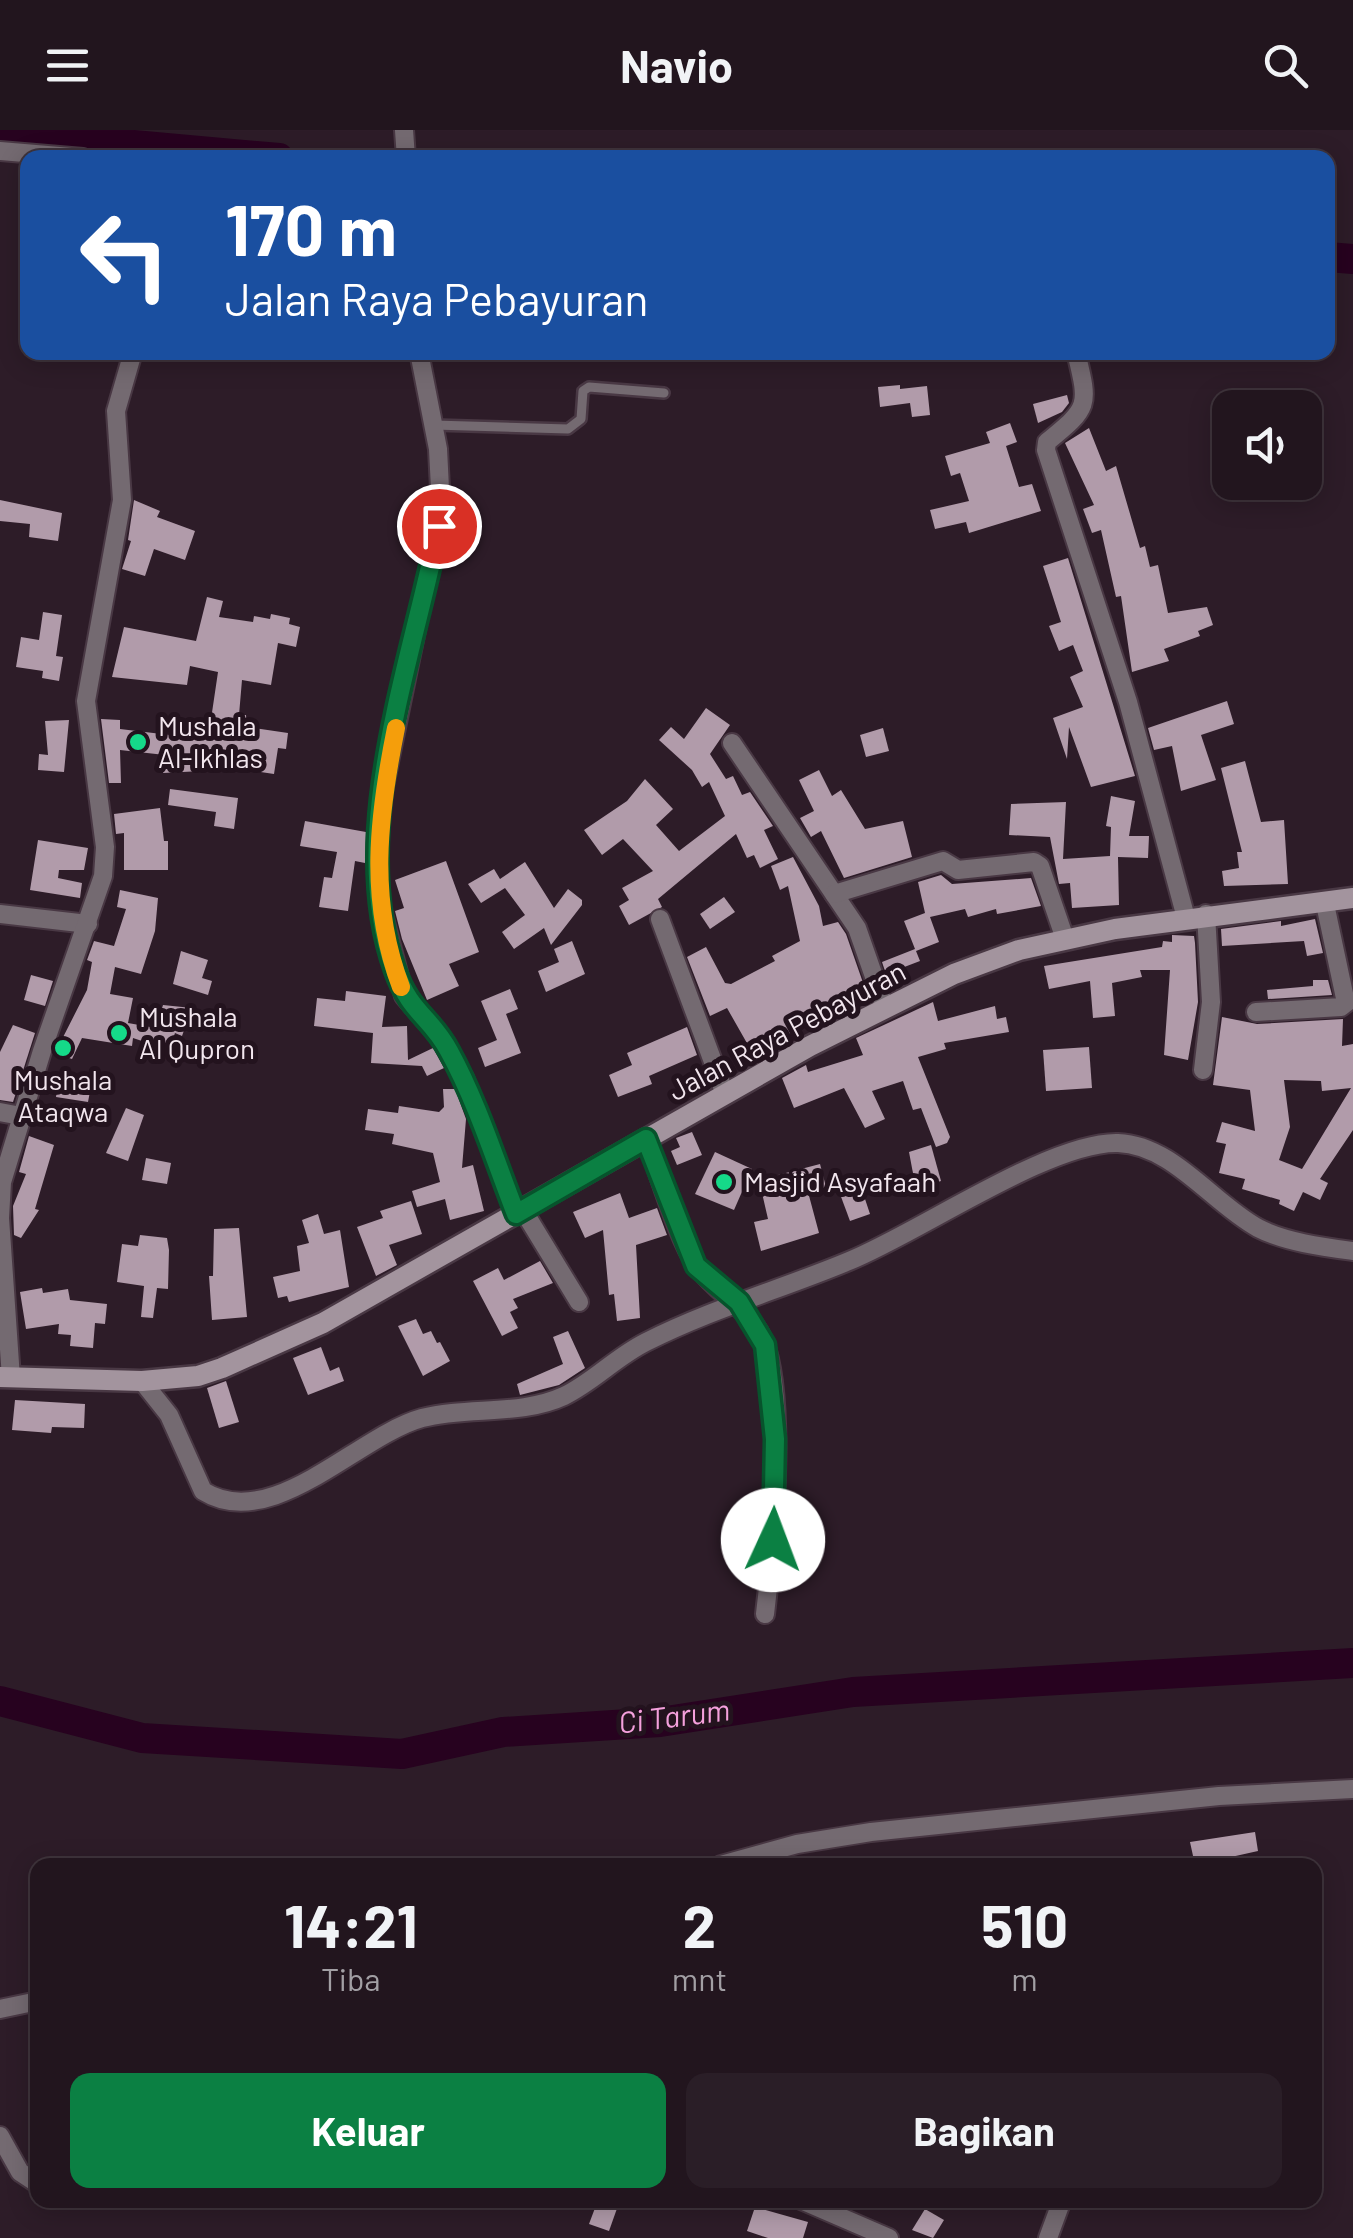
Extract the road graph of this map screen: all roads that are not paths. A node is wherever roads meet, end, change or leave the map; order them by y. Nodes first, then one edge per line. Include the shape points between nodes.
1 (131, 360) edge
2 (420, 360) edge
3 (1078, 360) edge
4 (664, 393) dead end
5 (434, 425) junction
6 (732, 743) dead end
7 (834, 894) junction
8 (1353, 898) edge
9 (1326, 904) junction
10 (0, 914) edge
11 (1196, 916) junction
12 (660, 919) dead end
13 (88, 924) junction
14 (1065, 939) junction
15 (885, 1008) junction
16 (1256, 1012) dead end
17 (1203, 1070) dead end
18 (724, 1094) junction
19 (0, 1112) edge
20 (21, 1116) junction
21 (646, 1139) junction
22 (520, 1212) junction
23 (1353, 1251) edge
24 (579, 1302) dead end
25 (732, 1305) junction
26 (5, 1378) edge
27 (142, 1381) junction
28 (766, 1614) dead end
29 (1353, 1788) edge
30 (768, 1858) edge
31 (30, 2003) edge
32 (0, 2010) edge
33 (0, 2136) edge
34 (30, 2179) edge
35 (819, 2208) edge
36 (1059, 2208) edge
37 (888, 2238) edge
38 (1048, 2238) edge

1 - 13 street via 116,412 122,500 86,701 105,847
2 - 5 street
3 - 11 street via 1086,404 1046,450
4 - 5 lane via 589,387 582,420 568,428
5 - 22 street via 441,508 384,791 380,904 404,996 458,1067
6 - 7 street
7 - 14 street via 943,861 958,870 1034,862
7 - 15 street via 857,928
8 - 9 main road, Jalan Raya Pebayuran
9 - 11 main road, Jalan Raya Pebayuran
9 - 16 street via 1346,1003
10 - 13 street
11 - 14 main road, Jalan Raya Pebayuran
11 - 17 street via 1211,1002
12 - 18 street
13 - 20 street
14 - 15 main road, Jalan Raya Pebayuran via 988,960
15 - 18 main road, Jalan Raya Pebayuran
18 - 21 main road, Jalan Raya Pebayuran
19 - 20 street
20 - 26 street via 0,1201
21 - 22 main road, Jalan Raya Pebayuran
21 - 25 street via 696,1266
22 - 24 street
22 - 27 main road, Jalan Raya Pebayuran via 322,1323 198,1376
23 - 25 street via 1260,1229 1143,1147 1114,1143 1069,1154 852,1260
25 - 27 street via 630,1350 563,1396 422,1418 384,1432 287,1493 256,1499 203,1490 169,1415
25 - 28 street via 765,1345 771,1378 774,1514
26 - 27 main road, Jalan Raya Pebayuran
29 - 30 street via 884,1830 831,1837
31 - 32 street
33 - 34 street
35 - 37 street
36 - 38 street

